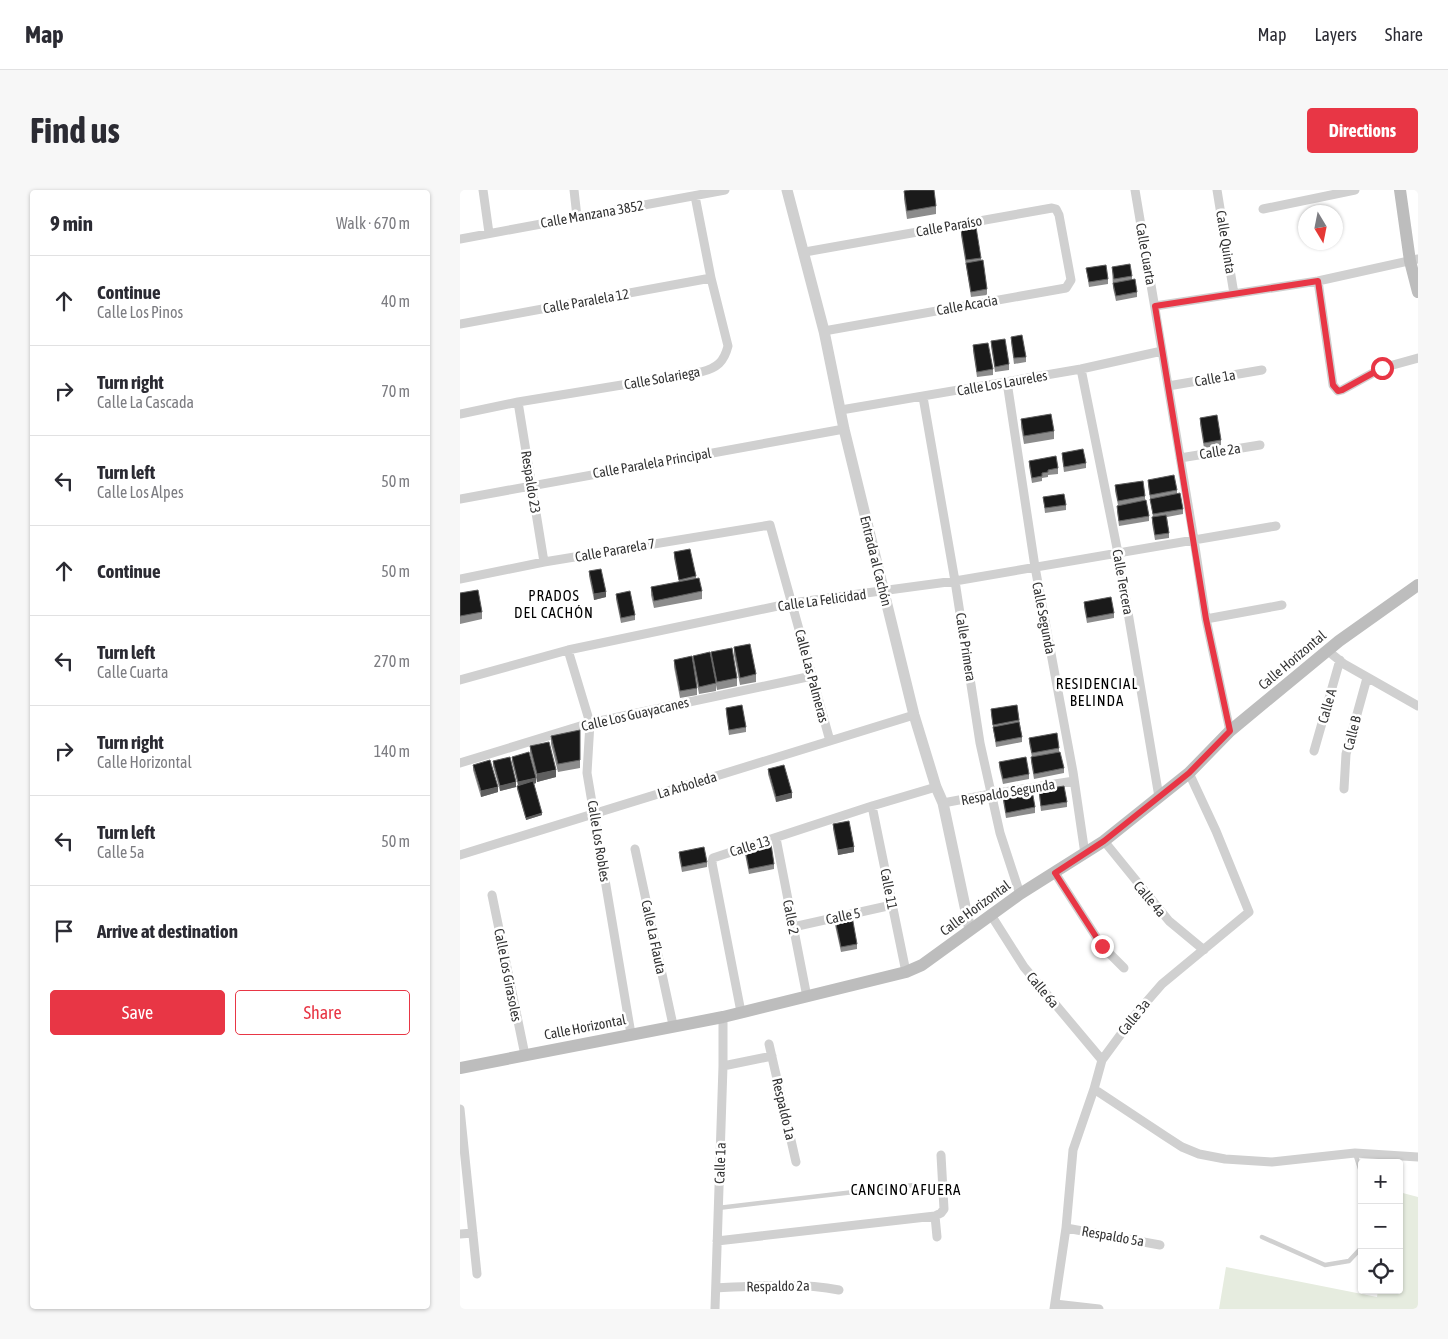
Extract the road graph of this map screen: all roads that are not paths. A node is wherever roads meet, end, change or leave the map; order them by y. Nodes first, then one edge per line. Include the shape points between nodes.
1 (483, 190) edge
2 (574, 190) edge
3 (725, 190) edge
4 (788, 190) edge
5 (1135, 190) edge
6 (1217, 190) edge
7 (1306, 190) edge
8 (1355, 190) edge
9 (1400, 190) edge
10 (695, 196) junction
11 (1308, 200) junction
12 (1263, 209) dead end
13 (577, 217) junction
14 (489, 233) junction
15 (460, 238) edge
16 (1065, 245) joint
17 (805, 252) junction
18 (1414, 260) edge
19 (712, 278) junction
20 (1318, 281) junction
21 (1418, 292) edge
22 (1234, 294) junction
23 (1155, 306) junction
24 (460, 324) edge
25 (824, 331) junction
26 (1162, 351) junction
27 (1418, 358) edge
28 (1081, 369) junction
29 (1262, 370) dead end
30 (1007, 382) junction
31 (1168, 386) junction
32 (923, 396) junction
33 (518, 402) junction
34 (841, 410) junction
35 (460, 414) edge
36 (844, 428) junction
37 (1260, 445) dead end
38 (1180, 458) junction
39 (532, 485) junction
40 (460, 499) edge
41 (770, 525) joint
42 (1276, 526) dead end
43 (1194, 540) junction
44 (1118, 553) junction
45 (544, 562) junction
46 (1035, 567) junction
47 (460, 579) edge
48 (956, 581) junction
49 (1418, 585) edge
50 (883, 592) junction
51 (792, 603) junction
52 (1282, 605) dead end
53 (1206, 619) junction
54 (568, 650) junction
55 (1328, 651) junction
56 (1340, 660) junction
57 (812, 676) junction
58 (1367, 678) junction
59 (460, 680) edge
60 (1418, 706) edge
61 (914, 715) junction
62 (590, 723) junction
63 (1230, 731) junction
64 (830, 741) junction
65 (1314, 752) dead end
66 (460, 763) edge
67 (1189, 773) junction
68 (1074, 781) junction
69 (936, 787) junction
70 (1344, 789) dead end
71 (991, 794) junction
72 (1159, 797) junction
73 (943, 803) junction
74 (872, 806) junction
75 (594, 813) junction
76 (776, 838) junction
77 (1104, 841) junction
78 (635, 849) dead end
79 (1085, 854) junction
80 (460, 855) edge
81 (1055, 873) junction
82 (1020, 894) junction
83 (492, 895) dead end
84 (892, 905) junction
85 (991, 915) junction
86 (793, 926) junction
87 (970, 930) junction
88 (1204, 950) junction
89 (1124, 968) dead end
90 (906, 972) junction
91 (807, 997) junction
92 (741, 1012) junction
93 (724, 1016) junction
94 (673, 1026) junction
95 (631, 1034) junction
96 (769, 1044) dead end
97 (525, 1055) junction
98 (772, 1056) junction
99 (1102, 1060) junction
100 (723, 1066) junction
101 (460, 1068) edge
102 (1094, 1089) junction
103 (460, 1109) edge
104 (1355, 1153) junction
105 (941, 1155) dead end
106 (1418, 1157) edge
107 (462, 1158) edge
108 (796, 1162) dead end
109 (1358, 1162) edge
110 (914, 1185) dead end
111 (718, 1208) junction
112 (935, 1216) junction
113 (1066, 1228) junction
114 (473, 1233) junction
115 (460, 1234) edge
116 (937, 1237) dead end
117 (1262, 1237) dead end
118 (717, 1241) junction
119 (1160, 1245) dead end
120 (1360, 1249) edge
121 (477, 1274) dead end
122 (716, 1288) junction
123 (840, 1290) dead end
124 (1055, 1306) edge
125 (715, 1309) edge
126 (1099, 1309) edge

1 - 14 street
2 - 13 street
3 - 10 street, Calle Manzana 3852
4 - 17 street, Entrada al Cachón
5 - 23 street, Calle Cuarta
6 - 22 street, Calle Quinta
7 - 11 street
8 - 11 street
9 - 18 main road
10 - 13 street, Calle Manzana 3852
10 - 19 street, Calle Solariega
11 - 12 street
13 - 14 street, Calle Manzana 3852
14 - 15 street, Calle Manzana 3852
16 - 17 street, Calle Paraíso via 1060,214 1052,208
16 - 25 street, Calle Acacia via 1071,280 1066,288
17 - 25 street, Entrada al Cachón
18 - 20 street
18 - 21 main road
19 - 24 street, Calle Paralela 12
19 - 33 street, Calle Solariega via 728,346 720,364 701,372
20 - 22 street
20 - 27 street via 1333,385 1338,391 1382,368
22 - 23 street
23 - 26 street, Calle Cuarta
25 - 34 street, Entrada al Cachón
26 - 28 street, Calle Los Laureles
26 - 31 street, Calle Cuarta
28 - 30 street, Calle Los Laureles
28 - 44 street, Calle Tercera
29 - 31 street, Calle 1a
30 - 32 street, Calle Los Laureles
30 - 46 street, Calle Segunda
31 - 38 street, Calle Cuarta
32 - 34 street, Calle Los Laureles
32 - 48 street, Calle Primera
33 - 35 street, Calle Solariega
33 - 39 street, Respaldo 23
34 - 36 street, Entrada al Cachón
36 - 39 street, Calle Paralela Principal
36 - 50 street, Entrada al Cachón
37 - 38 street, Calle 2a
38 - 43 street, Calle Cuarta
39 - 40 street, Calle Paralela Principal
39 - 45 street, Respaldo 23
41 - 45 street, Calle Pararela 7
41 - 51 street, Calle Las Palmeras
42 - 43 street, Calle La Felicidad
43 - 44 street, Calle La Felicidad
43 - 53 street, Calle Cuarta
44 - 46 street, Calle La Felicidad
44 - 72 street, Calle Tercera
45 - 47 street, Calle Pararela 7
46 - 48 street, Calle La Felicidad
46 - 68 street, Calle Segunda
48 - 50 street, Calle La Felicidad
48 - 71 street, Calle Primera via 980,743
49 - 55 main road, Calle Horizontal
50 - 51 street, Calle La Felicidad
50 - 61 street, Entrada al Cachón
51 - 54 street, Calle La Felicidad
51 - 57 street, Calle Las Palmeras
52 - 53 street
53 - 63 street, Calle Cuarta
54 - 59 street, Calle La Felicidad
54 - 62 street, Calle Los Robles
55 - 56 street
55 - 63 main road, Calle Horizontal
56 - 58 street
56 - 65 street, Calle A
57 - 62 street, Calle Los Guayacanes
57 - 64 street, Calle Las Palmeras
58 - 60 street
58 - 70 street, Calle B via 1346,754
61 - 64 street, La Arboleda
61 - 69 street, Entrada al Cachón
62 - 66 street, Calle Los Guayacanes
62 - 75 street, Calle Los Robles via 587,773
63 - 67 main road, Calle Horizontal
64 - 75 street, La Arboleda
67 - 72 main road, Calle Horizontal
67 - 88 street, Calle 3a via 1249,912
68 - 71 street, Respaldo Segunda
68 - 79 street, Calle Segunda
69 - 73 street, Entrada al Cachón
69 - 74 street, Calle 13
71 - 73 street, Respaldo Segunda
71 - 82 street, Calle Primera
72 - 77 main road, Calle Horizontal
73 - 87 street, Entrada al Cachón
74 - 76 street, Calle 13
74 - 84 street, Calle 11
75 - 80 street, La Arboleda
75 - 95 street, Calle Los Robles
76 - 86 street, Calle 2
76 - 92 street, Calle 13 via 713,858
77 - 79 main road, Calle Horizontal
77 - 88 street, Calle 4a via 1168,921
78 - 94 street, Calle La Flauta
79 - 81 main road, Calle Horizontal
81 - 82 main road, Calle Horizontal
81 - 89 street via 1102,946
82 - 85 main road, Calle Horizontal
83 - 97 street, Calle Los Girasoles
84 - 86 street, Calle 5
84 - 90 street, Calle 11
85 - 87 main road, Calle Horizontal
85 - 99 street, Calle 6a via 1024,967
86 - 91 street, Calle 2
87 - 90 main road, Calle Horizontal via 922,965
88 - 99 street, Calle 3a via 1162,984
90 - 91 main road, Calle Horizontal
91 - 92 main road, Calle Horizontal
92 - 93 main road, Calle Horizontal
93 - 94 main road, Calle Horizontal
93 - 100 street, Calle 1a
94 - 95 main road, Calle Horizontal
95 - 97 main road, Calle Horizontal
96 - 98 street, Respaldo 1a
97 - 101 main road, Calle Horizontal
98 - 100 street
98 - 108 street, Respaldo 1a
99 - 102 street, Calle 3a
100 - 111 street, Calle 1a
102 - 104 street via 1165,1136 1199,1154 1272,1162
102 - 113 street, Calle 3a via 1073,1150
103 - 107 street
104 - 106 street
104 - 109 lane
105 - 112 street via 944,1209
107 - 114 street
110 - 111 lane
111 - 118 street, Calle 1a
112 - 116 street
112 - 118 street
113 - 119 street, Respaldo 5a
113 - 124 street, Calle 3a
114 - 115 street
114 - 121 street
117 - 120 lane via 1325,1265 1348,1261
118 - 122 street, Calle 1a
122 - 123 street, Respaldo 2a via 790,1284
122 - 125 street, Calle 1a
124 - 126 street

